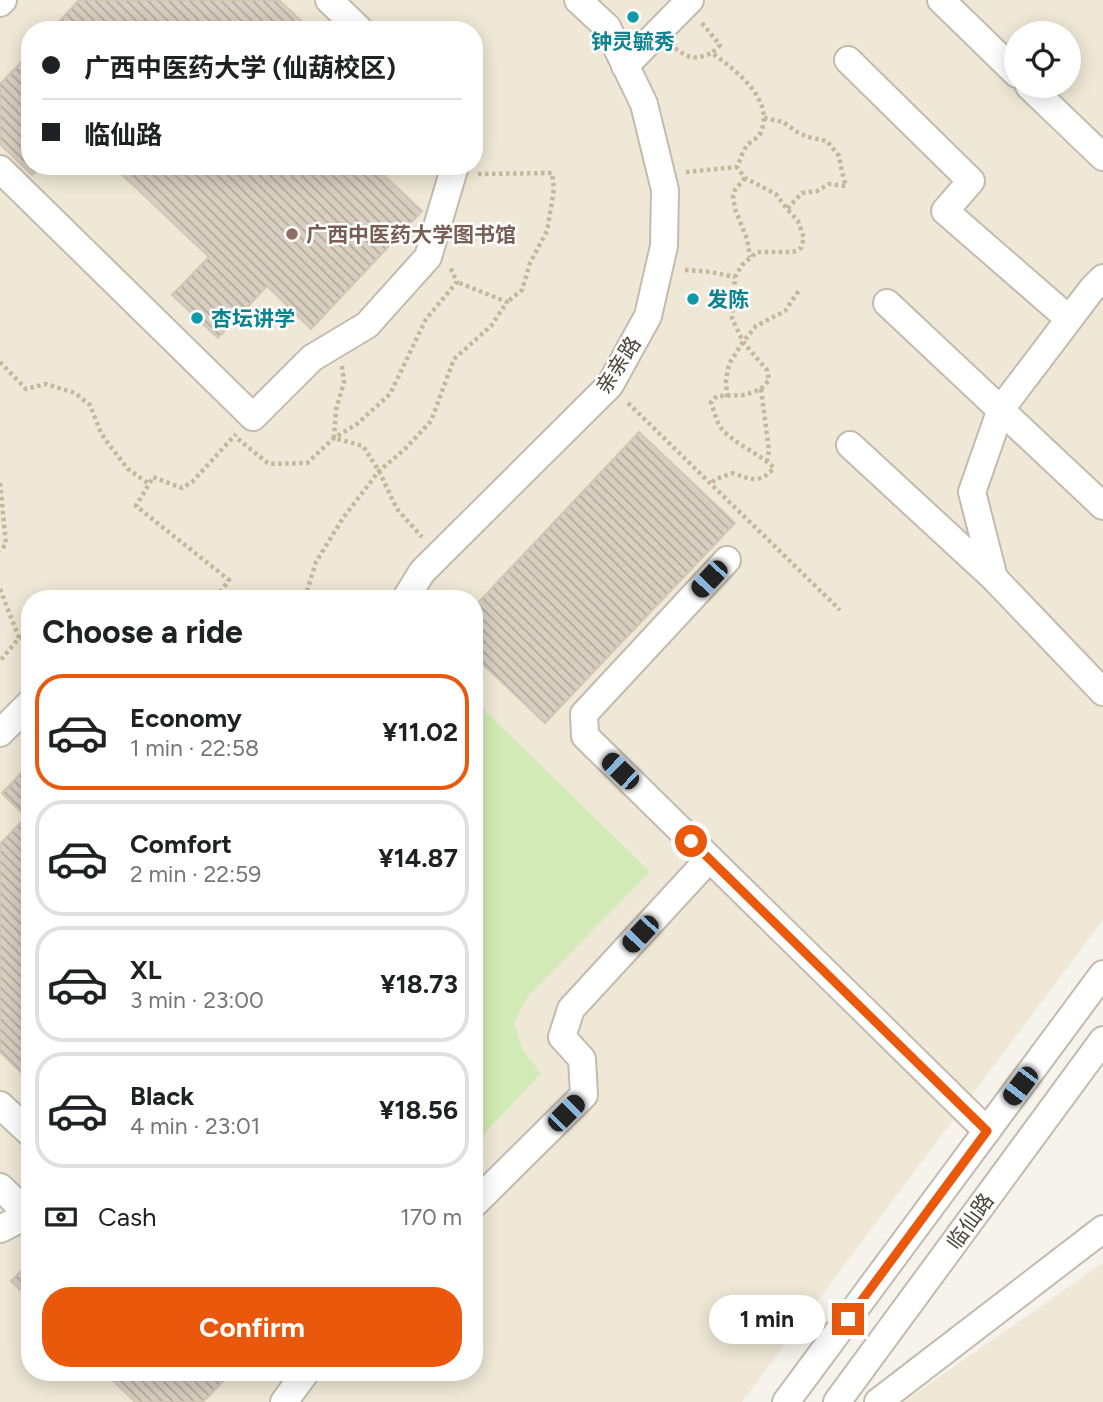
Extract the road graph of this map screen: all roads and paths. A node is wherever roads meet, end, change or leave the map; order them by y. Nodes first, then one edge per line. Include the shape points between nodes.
1 (329, 0) edge
2 (578, 0) edge
3 (941, 0) edge
4 (689, 1) edge
5 (351, 21) edge
6 (657, 33) junction
7 (712, 54) junction
8 (848, 60) dead end
9 (1004, 61) edge
10 (625, 66) junction
11 (1042, 98) edge
12 (764, 118) junction
13 (1103, 157) edge
14 (737, 167) junction
15 (0, 169) edge
16 (483, 172) edge
17 (661, 174) junction
18 (453, 175) edge
19 (745, 178) junction
20 (787, 209) junction
21 (435, 234) junction
22 (750, 257) junction
23 (657, 275) junction
24 (736, 277) junction
25 (457, 282) junction
26 (800, 289) dead end
27 (1099, 289) edge
28 (507, 302) junction
29 (887, 303) dead end
30 (1069, 319) junction
31 (340, 341) junction
32 (743, 342) junction
33 (0, 362) edge
34 (761, 389) junction
35 (727, 397) junction
36 (623, 399) dead end
37 (1001, 409) junction
38 (253, 417) junction
39 (234, 436) junction
40 (334, 438) junction
41 (850, 445) dead end
42 (767, 461) junction
43 (379, 471) junction
44 (0, 483) edge
45 (149, 484) junction
46 (710, 484) junction
47 (1103, 506) edge
48 (0, 551) edge
49 (438, 556) junction
50 (727, 559) dead end
51 (994, 578) junction
52 (0, 589) edge
53 (222, 590) edge
54 (307, 590) edge
55 (411, 590) edge
56 (840, 610) dead end
57 (19, 638) joint
58 (0, 662) edge
59 (1103, 692) edge
60 (21, 712) edge
61 (0, 733) edge
62 (709, 859) junction
63 (1103, 974) edge
64 (1103, 1040) edge
65 (0, 1105) edge
66 (21, 1125) edge
67 (987, 1131) junction
68 (0, 1187) edge
69 (483, 1195) edge
70 (21, 1204) edge
71 (21, 1216) edge
72 (0, 1228) edge
73 (1103, 1229) edge
74 (299, 1381) edge
75 (284, 1402) edge
76 (786, 1402) edge
77 (837, 1402) edge
78 (878, 1402) edge

1 - 5 street
2 - 10 street, 亲亲路 via 607,27
3 - 9 street
4 - 6 street
4 - 7 path via 720,46
6 - 7 path via 686,57
6 - 10 street
7 - 12 path via 748,83
8 - 30 street via 971,181 945,211
10 - 17 street, 亲亲路 via 644,104
11 - 13 street
12 - 14 path via 761,134 745,147
12 - 20 path via 783,121 797,132 827,141 839,156 846,186 829,184 802,193
14 - 17 path
14 - 19 path
15 - 38 street
16 - 28 path via 552,173 547,231 522,290
17 - 23 street, 亲亲路 via 664,246
18 - 21 street
19 - 20 path via 776,194
19 - 22 path via 733,196
20 - 22 path via 804,238 801,248 757,252
21 - 25 path
21 - 31 street via 428,257 367,325
22 - 24 path
23 - 24 path via 688,269
23 - 49 street, 亲亲路 via 648,316 610,385
24 - 32 path via 732,318
25 - 28 path
25 - 40 path via 426,319 390,394
26 - 32 path via 785,311 756,326
27 - 30 street
28 - 43 path via 491,326 454,359 431,421
29 - 37 street
30 - 37 street
31 - 38 street via 312,358
31 - 40 path via 344,382
32 - 34 path via 766,370 769,380
32 - 35 path via 729,364
33 - 45 path via 26,389 46,384 75,393 90,405 110,446 128,469
34 - 35 path
34 - 42 path
35 - 42 path via 717,396 711,402 722,428
36 - 46 path
37 - 47 street
37 - 51 street via 972,492
38 - 39 path
39 - 40 path via 269,464 307,463
39 - 45 path via 182,488 153,477
40 - 43 path via 363,446
41 - 51 street
42 - 46 path via 774,468 766,477 750,480 733,474
43 - 49 path via 397,509
43 - 54 path via 316,562
44 - 48 path via 6,544
45 - 53 path via 136,506 229,580
46 - 56 path
49 - 55 street, 亲亲路
50 - 62 street via 584,714 585,736
51 - 59 street
52 - 57 path
57 - 58 path
60 - 61 street
62 - 67 street
62 - 69 street via 571,1009 562,1037 582,1059 584,1095
63 - 67 street, 临仙路
64 - 77 street, 临仙路
65 - 66 street
67 - 76 street, 临仙路
68 - 70 street
71 - 72 street
73 - 78 street
74 - 75 street

